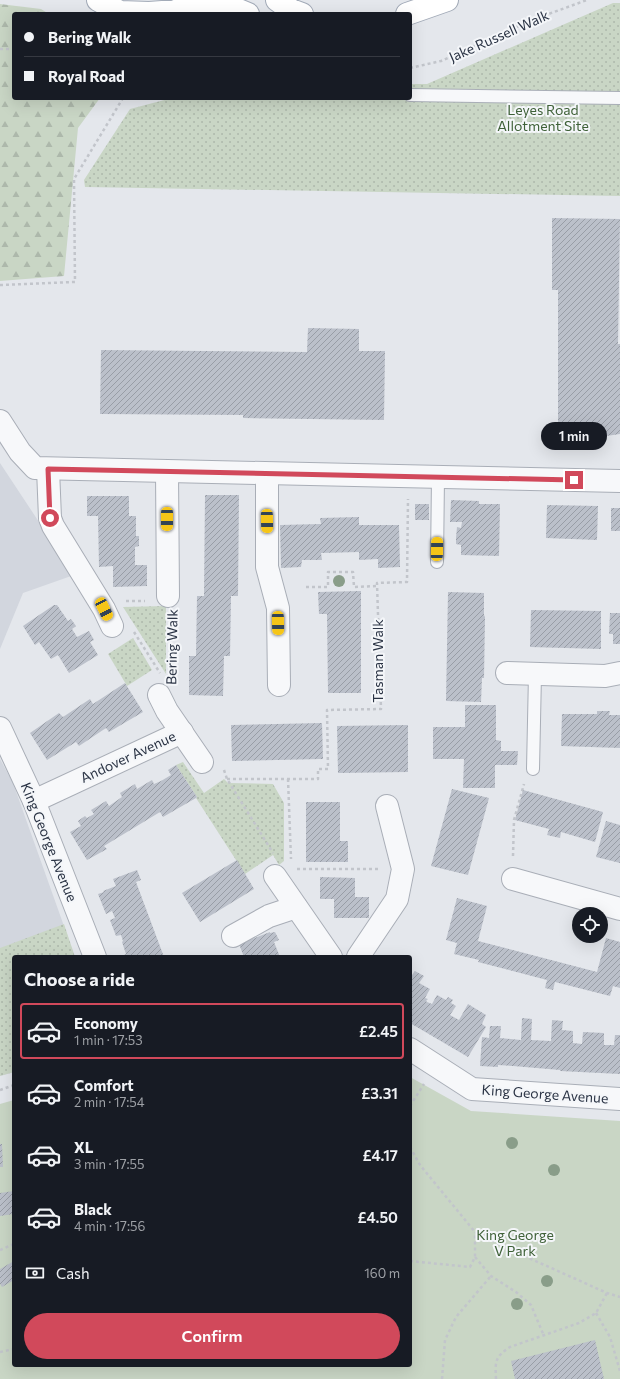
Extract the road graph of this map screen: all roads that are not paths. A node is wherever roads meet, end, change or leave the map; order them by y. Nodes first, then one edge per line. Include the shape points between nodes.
1 (98, 0) edge
2 (199, 0) edge
3 (277, 0) edge
4 (447, 0) edge
5 (176, 11) junction
6 (120, 12) edge
7 (162, 12) edge
8 (243, 12) edge
9 (296, 12) edge
10 (412, 13) edge
11 (412, 95) edge
12 (620, 98) edge
13 (0, 421) edge
14 (48, 469) junction
15 (167, 472) junction
16 (267, 474) junction
17 (438, 477) junction
18 (620, 481) edge
19 (437, 562) dead end
20 (170, 606) road end
21 (116, 621) road end
22 (507, 673) dead end
23 (620, 673) edge
24 (535, 674) junction
25 (164, 685) road end
26 (279, 685) dead end
27 (0, 728) edge
28 (182, 732) junction
29 (202, 762) dead end
30 (533, 769) road end
31 (34, 801) junction
32 (387, 806) dead end
33 (282, 874) road end
34 (513, 879) road end
35 (296, 907) junction
36 (620, 909) edge
37 (233, 936) dead end
38 (94, 955) edge
39 (330, 955) edge
40 (359, 955) edge
41 (412, 1050) edge
42 (620, 1099) edge

1 - 6 main road
2 - 5 main road
3 - 9 main road
4 - 10 main road
5 - 7 main road
5 - 8 main road via 197,3 206,3
11 - 12 lane
13 - 14 street via 20,452 35,468
14 - 15 street
14 - 21 street via 50,518 53,526
15 - 16 street
15 - 20 street, Bering Walk
16 - 17 street
16 - 26 street via 268,568 278,608
17 - 18 street
17 - 19 lane
22 - 24 street
23 - 24 street via 605,676
24 - 30 lane
25 - 28 street, Andover Avenue
27 - 31 street, King George Avenue
28 - 29 street
28 - 31 street, Andover Avenue
31 - 38 street, King George Avenue
32 - 40 street via 403,870 397,899
33 - 35 street
34 - 36 street
35 - 37 street via 269,916
35 - 39 street
41 - 42 street, King George Avenue via 472,1089

